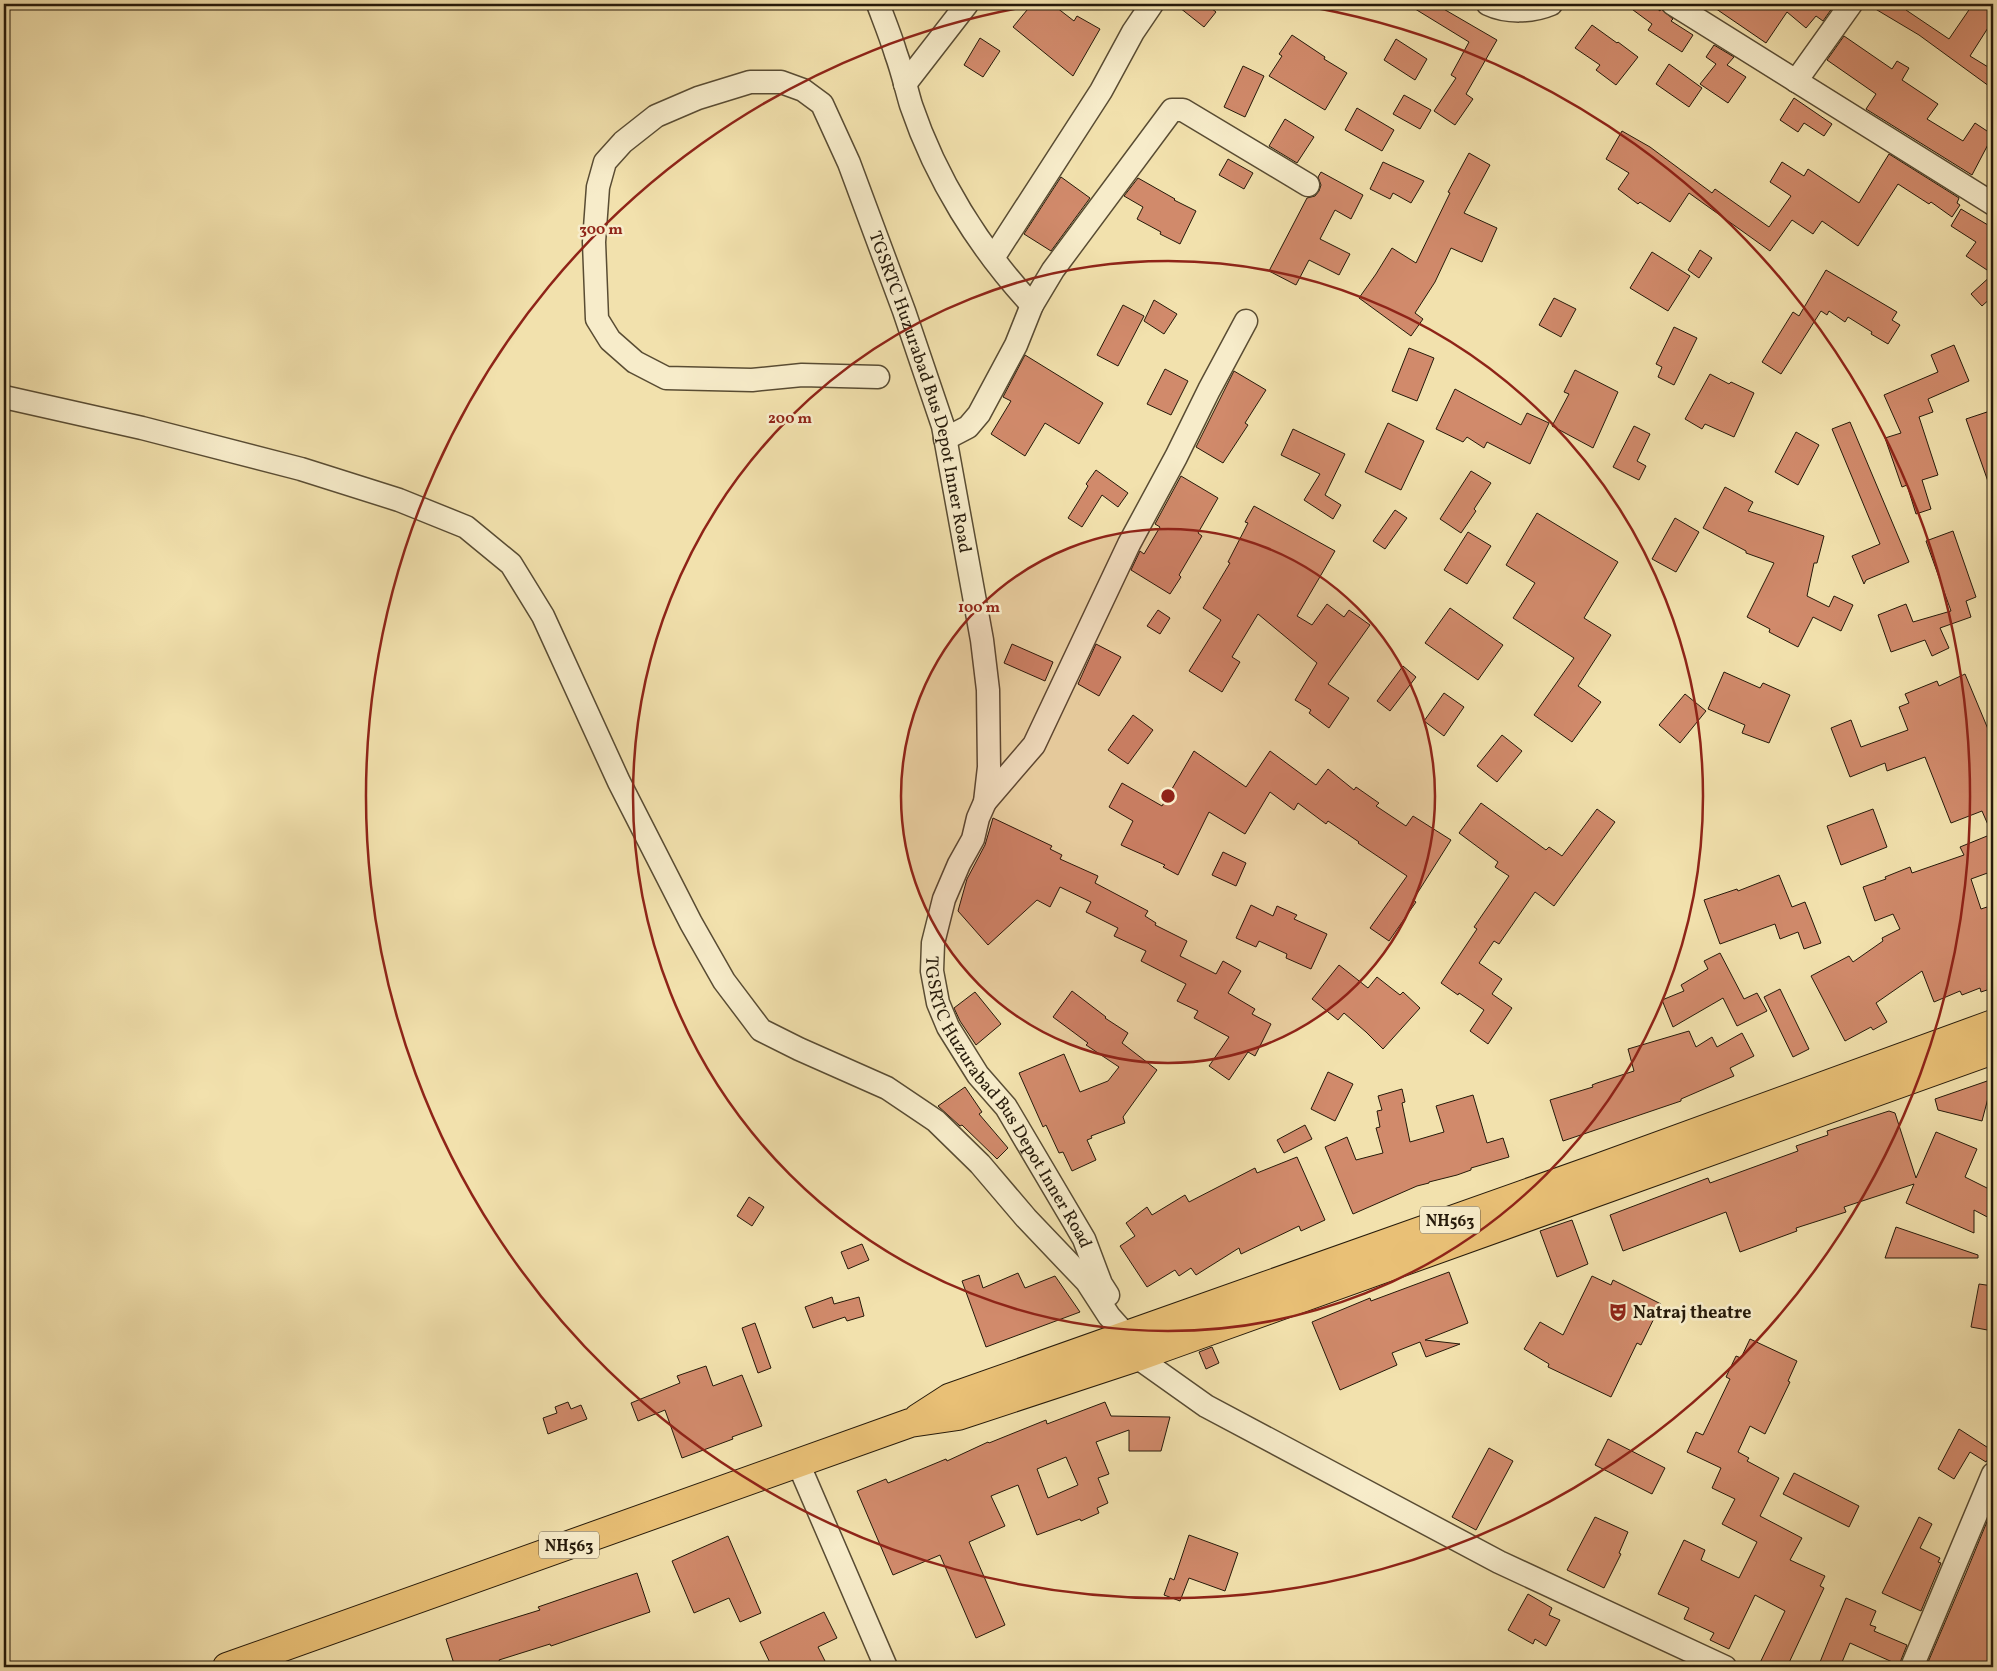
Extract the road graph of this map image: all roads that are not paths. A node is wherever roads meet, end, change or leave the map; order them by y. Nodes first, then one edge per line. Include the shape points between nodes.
1 (878, 4) edge
2 (967, 4) edge
3 (1152, 4) edge
4 (1488, 4) edge
5 (1551, 4) edge
6 (1673, 4) edge
7 (1851, 4) edge
8 (1796, 81) junction
9 (905, 84) junction
10 (1308, 185) dead end
11 (1993, 204) edge
12 (993, 258) junction
13 (1032, 304) junction
14 (1246, 321) dead end
15 (878, 377) dead end
16 (4, 398) edge
17 (945, 438) junction
18 (985, 802) junction
19 (1993, 1024) edge
20 (1993, 1050) edge
21 (1133, 1342) junction
22 (798, 1463) junction
23 (1993, 1474) edge
24 (227, 1667) edge
25 (886, 1667) edge
26 (1725, 1667) edge
27 (1912, 1667) edge

1 - 9 street
2 - 9 street
3 - 12 street
4 - 5 street via 1498,9 1535,10
6 - 8 street
7 - 8 street
8 - 11 street
9 - 12 street via 911,106 943,178 970,228
10 - 13 street via 1183,110 1172,110 1053,270
12 - 13 street
13 - 17 street via 1016,344 978,414 968,427
14 - 18 street via 1129,544 1034,745
15 - 17 street, TGSRTC Huzurabad Bus Depot Inner Road via 666,378 635,362 610,340 597,319 594,235 598,187 605,162 623,142 656,116 698,98 750,82 781,82 803,90 822,104 849,163 904,311
16 - 21 street via 142,428 291,466 400,500 466,527 511,564 543,616 619,782 691,923 724,981 761,1030 887,1088 936,1121 980,1164 1087,1282 1109,1316
17 - 18 street, TGSRTC Huzurabad Bus Depot Inner Road via 988,690 989,767
18 - 21 street, TGSRTC Huzurabad Bus Depot Inner Road via 944,899 933,943 932,971 938,1003 952,1034 978,1075 1006,1107 1084,1239 1101,1284
19 - 21 highway, NH563
20 - 21 highway, NH563
21 - 22 highway, NH563 via 949,1398 910,1423
21 - 26 street via 1206,1406 1499,1562
22 - 24 highway, NH563
22 - 25 street
23 - 27 street

